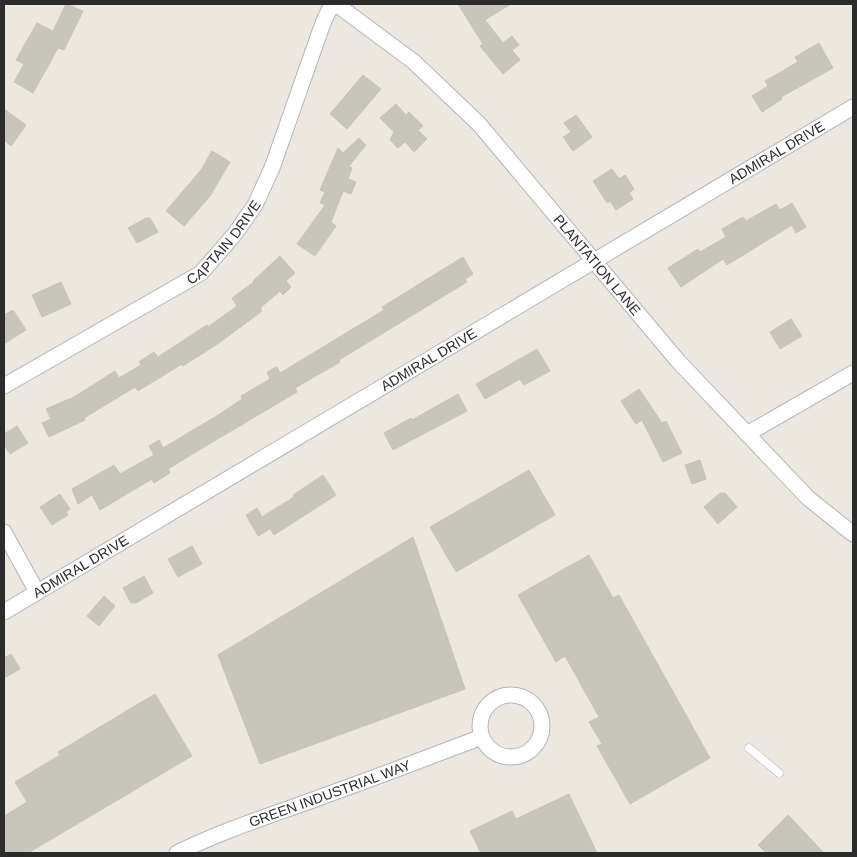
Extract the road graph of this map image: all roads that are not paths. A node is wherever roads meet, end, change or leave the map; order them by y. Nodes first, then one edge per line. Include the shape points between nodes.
1 (334, 4) edge
2 (853, 107) edge
3 (595, 261) junction
4 (853, 372) edge
5 (4, 386) edge
6 (747, 434) junction
7 (4, 532) edge
8 (853, 534) edge
9 (37, 592) junction
10 (4, 612) edge
11 (482, 737) junction
12 (749, 748) dead end
13 (780, 773) dead end
14 (177, 853) edge

1 - 3 street, PLANTATION LANE via 414,62 479,124
1 - 5 street, CAPTAIN DRIVE via 323,23 272,168 255,205 234,235 200,272
2 - 3 street, ADMIRAL DRIVE
3 - 6 street, PLANTATION LANE via 678,361
3 - 9 street, ADMIRAL DRIVE
4 - 6 street
6 - 8 street, PLANTATION LANE via 808,498
7 - 9 street
9 - 10 street, ADMIRAL DRIVE
11 - 11 street via 487,746 499,754 524,755 538,741 542,731 538,711 522,697 502,696 486,708 480,727
11 - 14 street, GREEN INDUSTRIAL WAY via 260,817
12 - 13 lane

